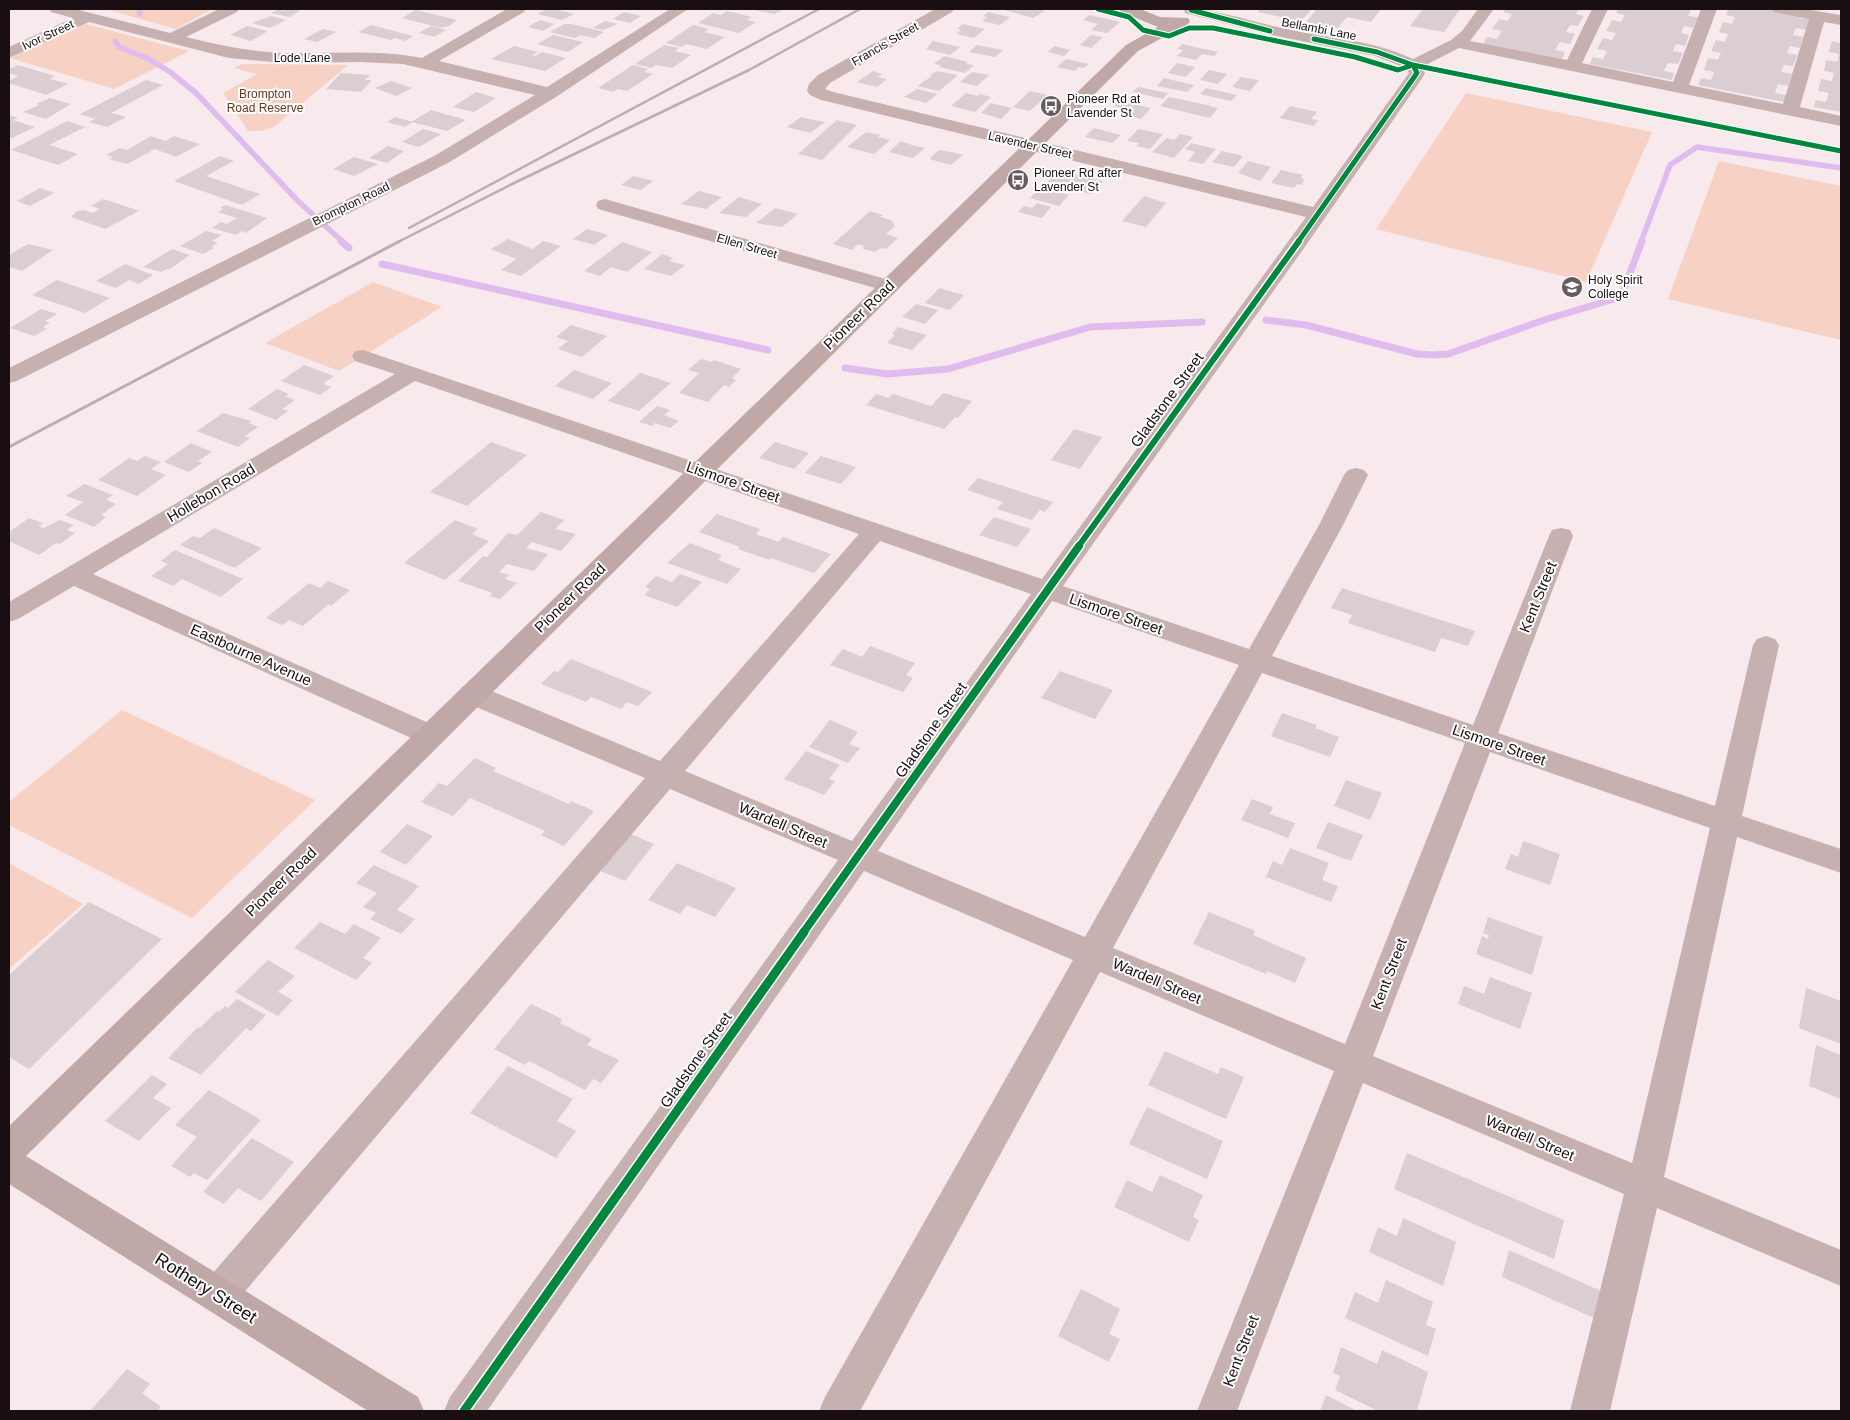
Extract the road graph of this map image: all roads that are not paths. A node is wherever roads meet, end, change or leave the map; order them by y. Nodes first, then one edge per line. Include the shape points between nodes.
1 (57, 9) edge
2 (231, 9) edge
3 (518, 9) edge
4 (680, 9) edge
5 (946, 9) edge
6 (1127, 9) edge
7 (1486, 9) edge
8 (1600, 9) edge
9 (1709, 9) edge
10 (1780, 9) edge
11 (1144, 14) edge
12 (1185, 16) edge
13 (1818, 16) junction
14 (88, 17) junction
15 (1841, 20) edge
16 (172, 38) junction
17 (1457, 43) junction
18 (1132, 48) junction
19 (9, 53) edge
20 (425, 63) junction
21 (1413, 65) junction
22 (1572, 66) junction
23 (824, 79) joint
24 (1679, 88) junction
25 (550, 93) junction
26 (1790, 110) junction
27 (1841, 121) edge
28 (1032, 146) junction
29 (604, 205) dead end
30 (1318, 214) junction
31 (888, 286) junction
32 (363, 356) dead end
33 (413, 373) junction
34 (9, 376) edge
35 (700, 471) junction
36 (1356, 475) dead end
37 (875, 531) junction
38 (1562, 536) dead end
39 (72, 575) junction
40 (1046, 590) junction
41 (9, 612) edge
42 (1766, 645) dead end
43 (1255, 661) junction
44 (472, 694) junction
45 (430, 735) junction
46 (1482, 739) junction
47 (665, 775) junction
48 (1726, 822) junction
49 (858, 856) junction
50 (1841, 861) edge
51 (1093, 954) junction
52 (1354, 1064) junction
53 (9, 1149) edge
54 (9, 1165) edge
55 (1644, 1186) junction
56 (1841, 1268) edge
57 (218, 1295) junction
58 (404, 1411) edge
59 (464, 1411) edge
60 (838, 1411) edge
61 (1217, 1411) edge
62 (1590, 1411) edge

1 - 14 street, Lode Lane
2 - 16 street
3 - 20 street
4 - 25 street, Brompton Road
5 - 23 street, Francis Street
6 - 11 main road
7 - 17 street via 1468,34
8 - 22 street
9 - 24 street
10 - 13 street
11 - 12 main road via 1164,23
11 - 18 main road, Pioneer Road via 1143,30
12 - 18 main road, Pioneer Road
12 - 21 street, Bellambi Lane via 1374,52 1400,58
13 - 15 street
13 - 26 street
14 - 16 street, Lode Lane
14 - 19 street, Ivor Street
16 - 20 street, Lode Lane via 258,57 380,58
17 - 21 street
17 - 22 street
18 - 28 main road, Pioneer Road
20 - 25 street, Lode Lane
21 - 30 street, Gladstone Street via 1417,73
22 - 24 street
23 - 28 street, Lavender Street via 816,88 818,93
24 - 26 street
25 - 34 street, Brompton Road via 442,159
26 - 27 street
28 - 30 street, Lavender Street
28 - 31 main road, Pioneer Road
29 - 31 street, Ellen Street
30 - 40 street, Gladstone Street
31 - 35 main road, Pioneer Road
32 - 33 street, Lismore Street
33 - 35 street, Lismore Street
33 - 39 street, Hollebon Road
35 - 37 street, Lismore Street
35 - 44 main road, Pioneer Road
36 - 43 street
37 - 40 street, Lismore Street
37 - 47 street
38 - 46 street, Kent Street
39 - 41 street, Hollebon Road
39 - 45 street, Eastbourne Avenue
40 - 43 street, Lismore Street
40 - 49 street, Gladstone Street
42 - 48 street
43 - 46 street, Lismore Street
43 - 51 street
44 - 45 main road, Pioneer Road
44 - 47 street, Wardell Street
45 - 53 main road, Pioneer Road
46 - 48 street, Lismore Street
46 - 52 street, Kent Street
47 - 49 street, Wardell Street
47 - 57 street
48 - 50 street, Lismore Street
48 - 55 street
49 - 51 street, Wardell Street
49 - 59 street, Gladstone Street
51 - 52 street, Wardell Street
51 - 60 street
52 - 55 street, Wardell Street
52 - 61 street, Kent Street
54 - 57 main road, Rothery Street
55 - 56 street, Wardell Street
55 - 62 street
57 - 58 main road, Rothery Street

